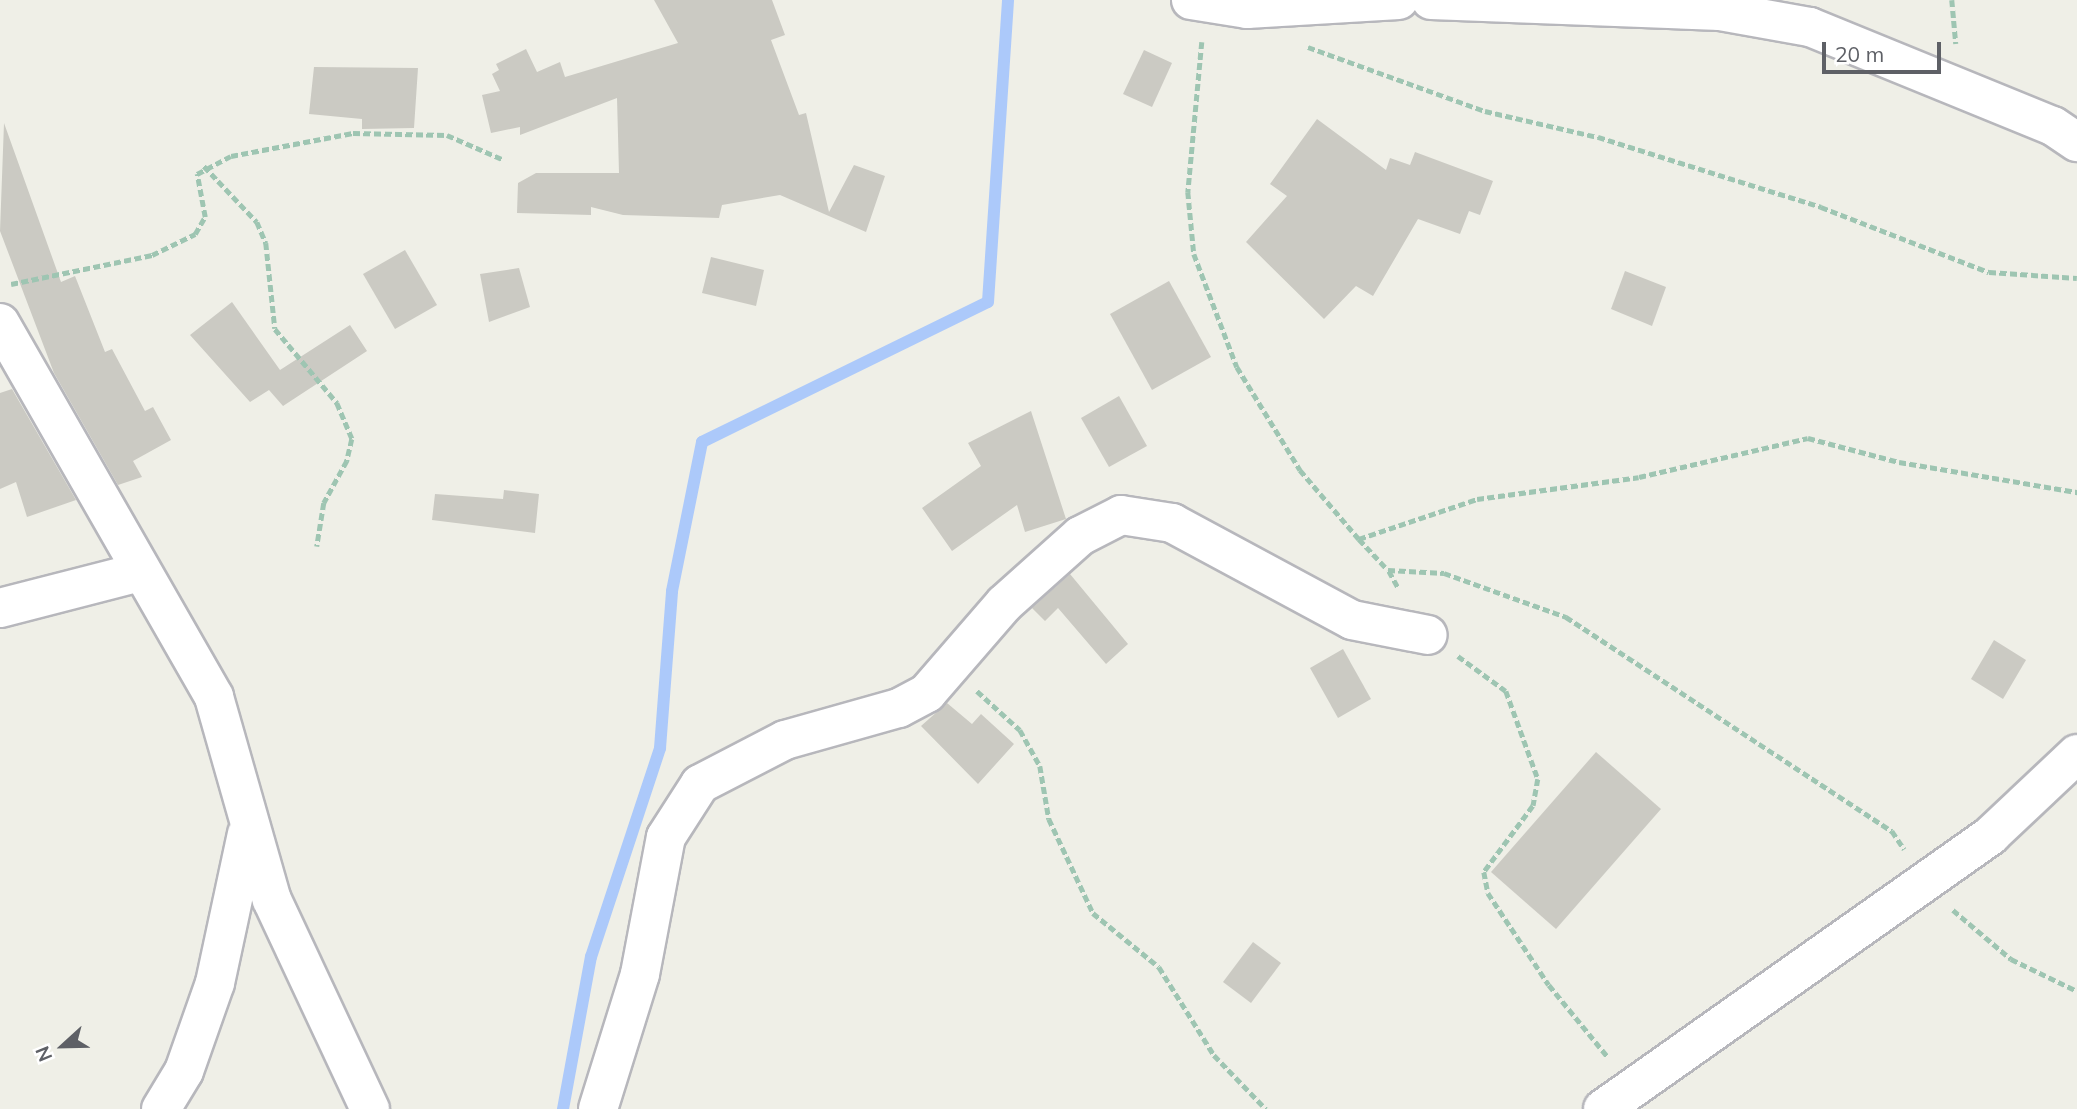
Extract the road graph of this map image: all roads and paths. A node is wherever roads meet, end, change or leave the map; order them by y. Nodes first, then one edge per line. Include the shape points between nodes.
1 (1399, 0) edge
2 (1431, 0) edge
3 (1200, 1) edge
4 (1301, 44) dead end
5 (2077, 142) edge
6 (502, 159) dead end
7 (204, 166) junction
8 (2077, 278) edge
9 (0, 287) edge
10 (0, 323) edge
11 (2077, 492) edge
12 (1359, 538) junction
13 (317, 546) dead end
14 (1388, 570) junction
15 (140, 572) junction
16 (0, 608) edge
17 (1428, 635) junction
18 (947, 672) junction
19 (2077, 754) edge
20 (247, 832) junction
21 (1927, 883) junction
22 (2077, 992) edge
23 (1633, 1087) junction
24 (161, 1109) edge
25 (370, 1109) edge
26 (598, 1109) edge
27 (1266, 1109) edge
28 (1603, 1109) edge

1 - 3 street via 1247,9
2 - 5 street via 1720,11 1810,27 2053,126
3 - 12 path via 1188,192 1194,254 1237,367 1300,470
4 - 8 path via 1485,111 1598,137 1821,207 1989,272
6 - 7 path via 447,135 353,133 301,139
7 - 9 path via 195,184 205,217 195,234 152,255
7 - 13 path via 257,222 266,243 275,329 337,403 352,439 347,461 324,503
10 - 15 street
11 - 12 path via 1899,462 1808,438 1639,477 1477,499
12 - 14 path
14 - 17 path
14 - 21 path via 1444,573 1566,617 1892,831
15 - 16 street
15 - 20 street via 214,697
17 - 18 street via 1352,620 1172,523 1121,515 1080,537 1004,604
17 - 23 path via 1506,691 1538,779 1533,806 1484,872 1488,893 1549,985
18 - 26 street via 899,708 785,740 701,784 666,837 640,974
18 - 27 path via 1020,730 1040,766 1049,819 1093,913 1159,967 1214,1055
19 - 21 street via 1991,835
20 - 24 street via 215,983 184,1071
20 - 25 street via 313,995
21 - 22 path via 2011,959
21 - 23 street
23 - 28 street

